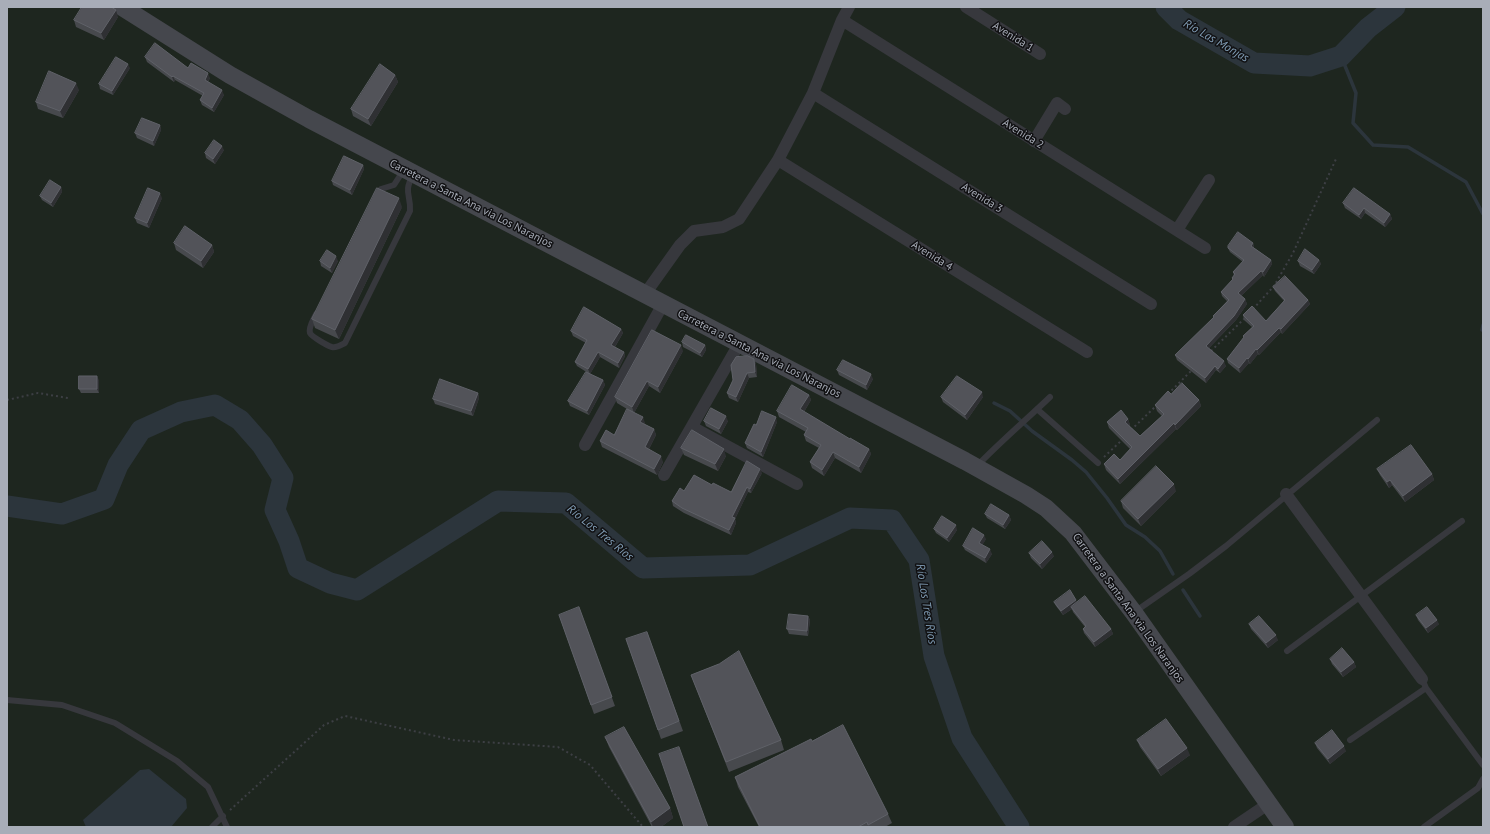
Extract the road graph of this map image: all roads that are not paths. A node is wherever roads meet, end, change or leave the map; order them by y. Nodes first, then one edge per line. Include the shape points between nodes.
1 (122, 7) edge
2 (849, 7) edge
3 (966, 7) edge
4 (842, 20) junction
5 (1040, 54) dead end
6 (813, 93) junction
7 (1061, 106) dead end
8 (1034, 141) junction
9 (778, 160) junction
10 (408, 172) junction
11 (1209, 180) dead end
12 (373, 200) edge
13 (1177, 230) junction
14 (1205, 248) dead end
15 (645, 294) junction
16 (664, 304) junction
17 (1151, 304) dead end
18 (319, 308) edge
19 (739, 344) junction
20 (1086, 352) dead end
21 (1050, 397) dead end
22 (1037, 409) junction
23 (1377, 420) dead end
24 (692, 427) junction
25 (585, 445) dead end
26 (1098, 463) road end
27 (976, 467) junction
28 (664, 475) dead end
29 (796, 484) dead end
30 (1286, 494) junction
31 (1462, 521) dead end
32 (1360, 595) junction
33 (1134, 613) junction
34 (1287, 651) dead end
35 (1424, 684) junction
36 (7, 700) edge
37 (1350, 740) dead end
38 (1483, 764) edge
39 (1483, 779) edge
40 (1268, 804) junction
41 (223, 816) junction
42 (212, 827) edge
43 (227, 827) edge
44 (1234, 827) edge
45 (1285, 827) edge
46 (1424, 827) edge

1 - 10 main road, Carretera a Santa Ana via Los Naranjos via 230,74
2 - 4 street
3 - 5 street, Avenida 1 via 1026,52
4 - 6 street
4 - 8 street, Avenida 2
6 - 9 street
6 - 17 street, Avenida 3
7 - 8 street
8 - 13 street, Avenida 2
9 - 15 street via 739,219 723,227 694,230
9 - 20 street, Avenida 4
10 - 12 lane via 394,185 380,189
10 - 15 main road, Carretera a Santa Ana via Los Naranjos
10 - 18 lane via 410,211 345,343 332,347 310,333 310,327
11 - 13 street
13 - 14 street, Avenida 2
15 - 16 main road, Carretera a Santa Ana via Los Naranjos
16 - 19 main road, Carretera a Santa Ana via Los Naranjos
16 - 25 street
19 - 24 street
19 - 27 main road, Carretera a Santa Ana via Los Naranjos
21 - 22 lane
22 - 26 lane
22 - 27 lane
23 - 30 lane
24 - 28 street
24 - 29 street
27 - 33 main road, Carretera a Santa Ana via Los Naranjos via 1026,495 1060,520
30 - 32 street
30 - 33 lane via 1220,551
31 - 32 lane
32 - 34 lane
32 - 35 street
33 - 40 main road, Carretera a Santa Ana via Los Naranjos
35 - 37 lane
35 - 38 lane
36 - 41 lane via 62,705 115,722 177,761 208,787
39 - 46 lane via 1478,788
40 - 44 street
40 - 45 main road, Carretera a Santa Ana via Los Naranjos
41 - 42 lane
41 - 43 lane

